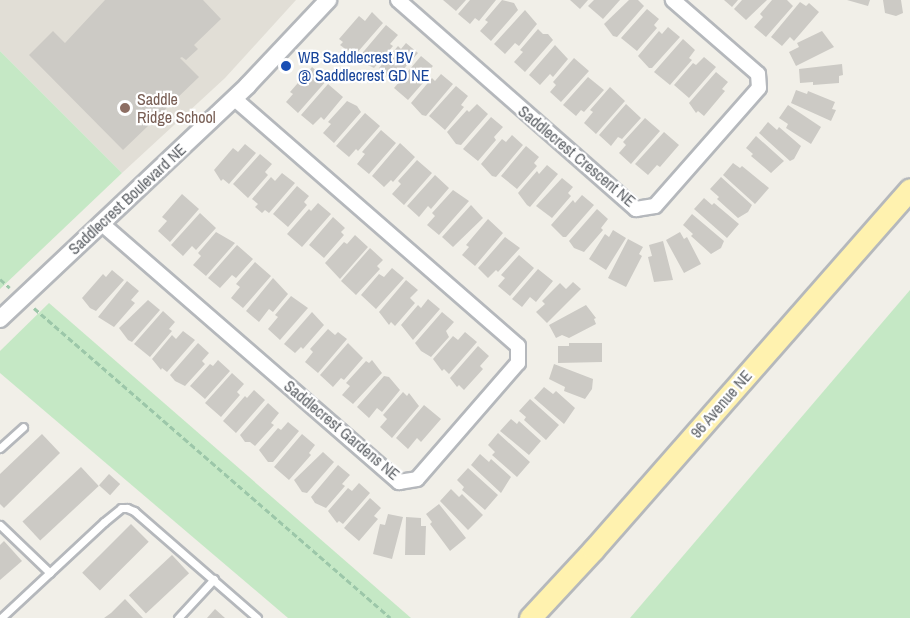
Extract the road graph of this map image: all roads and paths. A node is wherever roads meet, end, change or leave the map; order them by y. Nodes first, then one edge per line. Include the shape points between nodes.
1 (328, 0) edge
2 (398, 0) edge
3 (673, 0) edge
4 (234, 98) junction
5 (910, 189) edge
6 (101, 223) junction
7 (0, 279) edge
8 (15, 293) dead end
9 (29, 304) dead end
10 (0, 319) edge
11 (23, 427) dead end
12 (0, 448) edge
13 (0, 525) edge
14 (50, 573) junction
15 (214, 579) junction
16 (0, 618) edge
17 (178, 618) edge
18 (257, 618) edge
19 (390, 618) edge
20 (530, 618) edge

1 - 4 street, Saddlecrest Boulevard NE
2 - 3 street, Saddlecrest Crescent NE via 636,209 655,206 759,88 758,74
4 - 6 street, Saddlecrest Boulevard NE
4 - 6 street, Saddlecrest Gardens NE via 518,346 518,363 417,479 399,482
5 - 20 main road, 96 Avenue NE
6 - 10 street, Saddlecrest Boulevard NE
7 - 8 path
9 - 19 path
11 - 12 lane
13 - 14 lane
14 - 15 lane via 120,508 127,508
14 - 16 lane
15 - 17 lane
15 - 18 lane

